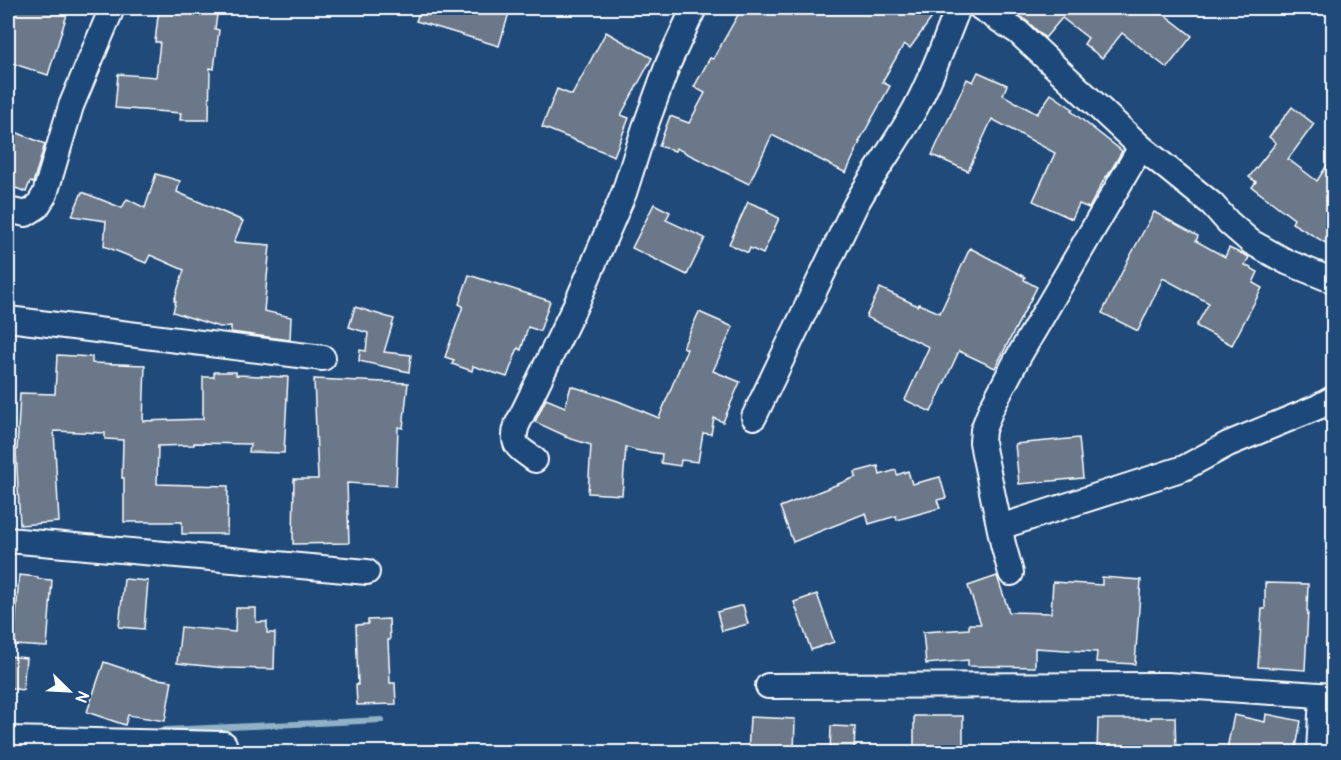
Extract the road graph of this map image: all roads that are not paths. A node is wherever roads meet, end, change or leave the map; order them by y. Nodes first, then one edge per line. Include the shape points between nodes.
1 (112, 8) edge
2 (694, 8) edge
3 (958, 8) edge
4 (981, 8) edge
5 (1141, 147) junction
6 (8, 210) edge
7 (1334, 281) edge
8 (8, 319) edge
9 (323, 358) dead end
10 (1334, 398) edge
11 (754, 417) dead end
12 (535, 460) dead end
13 (1000, 527) junction
14 (8, 540) edge
15 (367, 572) dead end
16 (1011, 573) dead end
17 (768, 686) dead end
18 (1328, 696) edge
19 (8, 739) edge
20 (224, 744) dead end
21 (1319, 753) edge

1 - 6 street via 71,106 45,194 37,207 26,213
2 - 12 street via 668,64 624,193 513,436 516,445
3 - 11 street via 916,106 855,206
4 - 5 street via 1018,32
5 - 7 street via 1212,204 1251,242
5 - 13 street via 1016,361 983,430 982,442
8 - 9 street
10 - 13 street via 1228,444 1184,468
13 - 16 street
14 - 15 street
17 - 18 street via 1167,685
18 - 21 street
19 - 20 street

